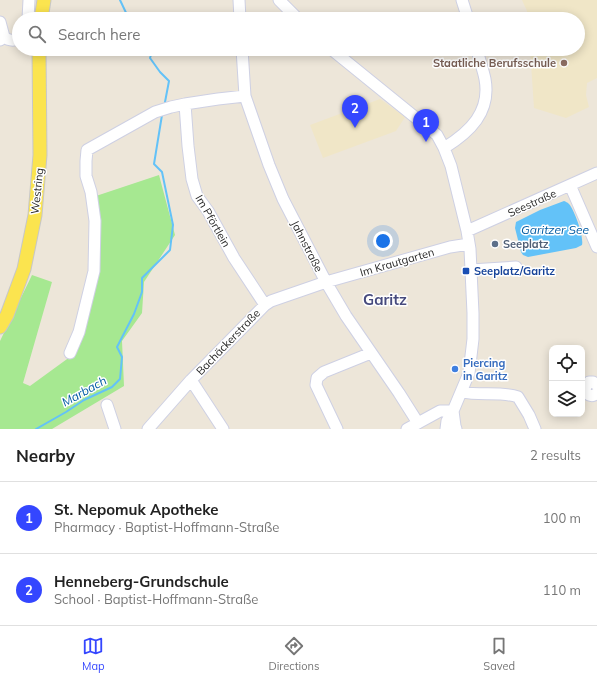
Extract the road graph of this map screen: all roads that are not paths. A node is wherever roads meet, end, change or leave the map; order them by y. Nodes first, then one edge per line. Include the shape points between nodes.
1 (29, 0) edge
2 (44, 0) edge
3 (239, 0) edge
4 (279, 0) edge
5 (462, 0) edge
6 (28, 12) edge
7 (42, 12) edge
8 (240, 12) edge
9 (291, 12) edge
10 (466, 12) edge
11 (0, 22) edge
12 (2, 38) edge
13 (12, 40) edge
14 (40, 56) edge
15 (242, 56) edge
16 (340, 56) edge
17 (479, 56) edge
18 (245, 96) junction
19 (185, 104) junction
20 (444, 148) junction
21 (597, 173) edge
22 (570, 186) junction
23 (467, 231) junction
24 (470, 244) junction
25 (597, 247) edge
26 (516, 267) dead end
27 (471, 270) junction
28 (326, 282) junction
29 (265, 305) junction
30 (0, 327) edge
31 (70, 353) dead end
32 (371, 353) junction
33 (191, 380) junction
34 (597, 385) edge
35 (462, 392) junction
36 (597, 393) edge
37 (107, 405) dead end
38 (453, 412) junction
39 (418, 423) junction
40 (115, 429) edge
41 (148, 429) edge
42 (223, 429) edge
43 (337, 429) edge
44 (407, 429) edge
45 (446, 429) edge
46 (456, 429) edge
47 (535, 429) edge

1 - 6 street
2 - 7 main road
3 - 8 street
4 - 9 street
5 - 10 street
11 - 12 street
12 - 13 street
14 - 30 main road, Westring via 40,155 35,215 24,269 7,316
15 - 18 street, Jahnstraße
16 - 20 street via 437,135
17 - 20 street via 486,93 482,110 472,127
18 - 19 street
18 - 28 street, Jahnstraße via 283,199
19 - 29 street, Im Pförtlein via 188,146 196,196 208,211 234,258
19 - 31 street via 155,112 87,150 86,176 95,221 94,272 79,332
20 - 23 street
21 - 22 street, Seestraße
22 - 23 street, Seestraße
22 - 25 street
23 - 24 street
24 - 27 street
24 - 28 street, Im Krautgarten via 450,247
26 - 27 street
27 - 35 street via 473,339 469,373
28 - 29 street, Bachäckerstraße
28 - 32 street, Jahnstraße
29 - 33 street, Bachäckerstraße
32 - 39 street, Jahnstraße
32 - 43 street via 324,372 317,378 316,385
33 - 41 street, Bachäckerstraße
33 - 42 street
34 - 36 street via 589,382 585,388 589,395
35 - 38 street
35 - 47 street via 511,394 518,397
37 - 40 street
38 - 39 street via 440,412
38 - 45 street via 446,421
38 - 46 street
39 - 44 street

